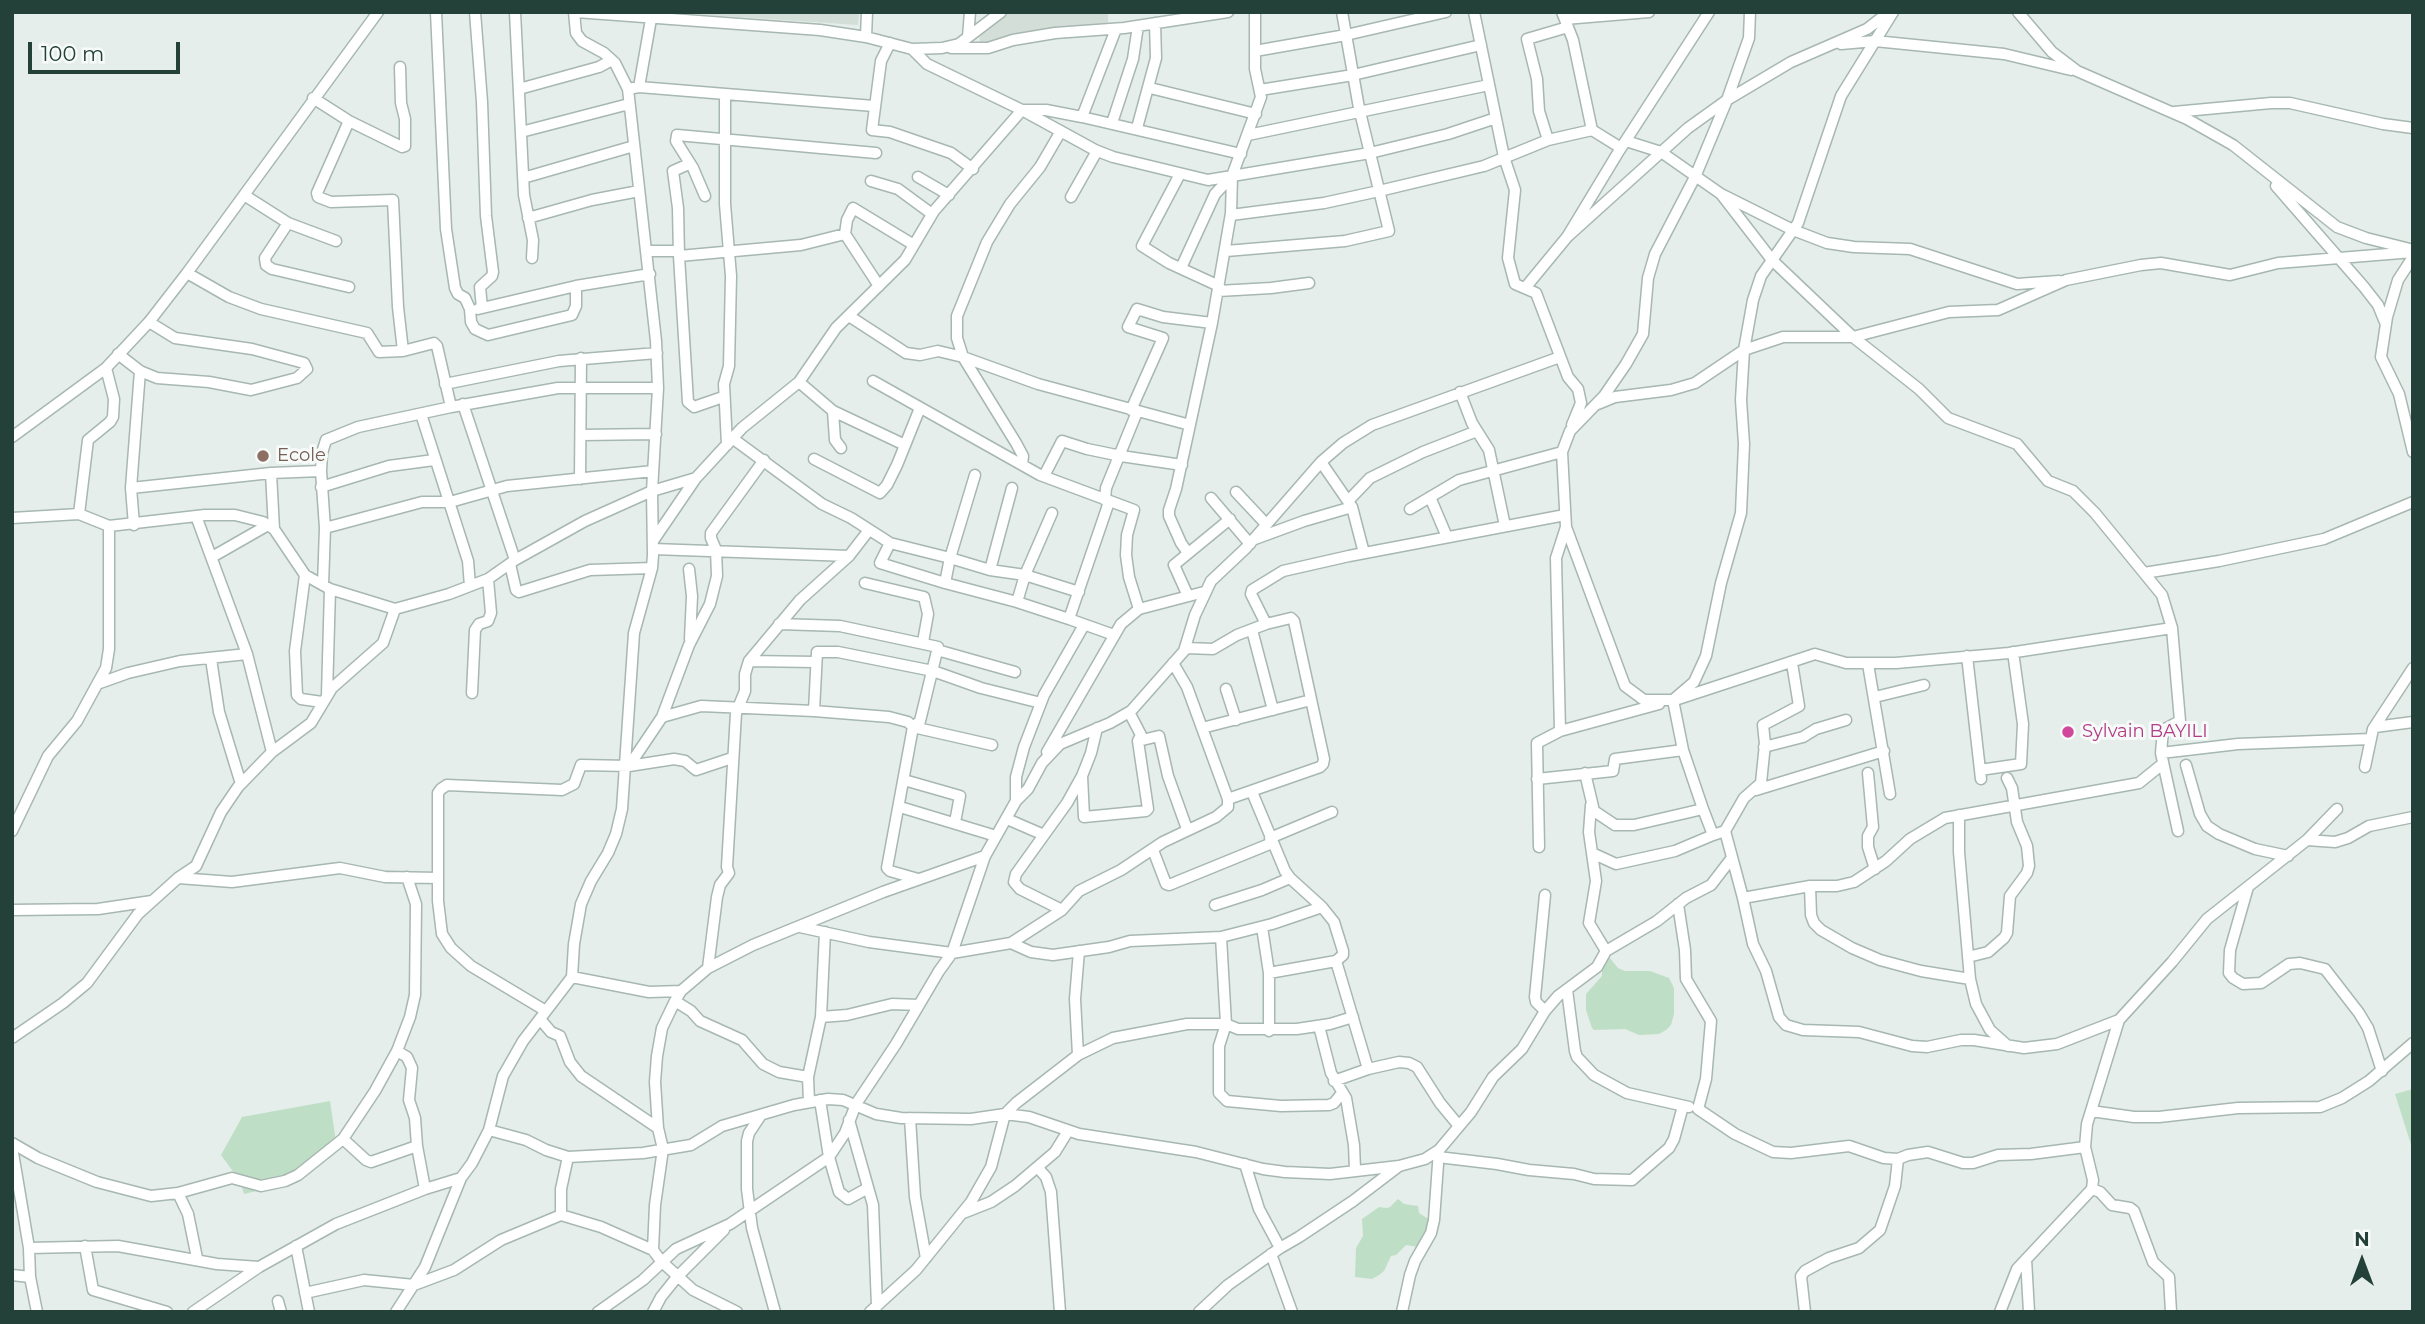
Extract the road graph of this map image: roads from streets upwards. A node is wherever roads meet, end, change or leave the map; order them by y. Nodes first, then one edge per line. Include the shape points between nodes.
1 (378, 12) edge
2 (436, 12) edge
3 (475, 12) edge
4 (515, 12) edge
5 (575, 12) edge
6 (867, 12) edge
7 (970, 12) edge
8 (1001, 12) edge
9 (1228, 12) edge
10 (1255, 12) edge
11 (1342, 12) edge
12 (1446, 12) edge
13 (1474, 12) edge
14 (1649, 12) edge
15 (1710, 12) edge
16 (1750, 12) edge
17 (1891, 12) edge
18 (2018, 12) edge
19 (1191, 15) edge
20 (651, 19) junction
21 (1565, 19) edge
22 (1155, 23) junction
23 (1138, 26) junction
24 (1115, 29) junction
25 (1346, 35) junction
26 (866, 37) junction
27 (968, 37) junction
28 (1875, 41) junction
29 (890, 43) junction
30 (1480, 45) junction
31 (1829, 46) junction
32 (942, 48) junction
33 (912, 50) junction
34 (1255, 51) junction
35 (612, 60) junction
36 (401, 67) dead end
37 (2077, 71) junction
38 (1353, 75) junction
39 (1489, 85) junction
40 (634, 88) junction
41 (1150, 88) junction
42 (519, 89) junction
43 (1260, 90) junction
44 (725, 94) junction
45 (313, 98) junction
46 (1727, 100) junction
47 (629, 104) junction
48 (874, 106) junction
49 (1023, 110) junction
50 (2170, 112) junction
51 (1360, 113) junction
52 (1256, 114) junction
53 (1082, 117) junction
54 (1496, 118) junction
55 (349, 121) junction
56 (1112, 123) junction
57 (1137, 128) junction
58 (2413, 128) edge
59 (1592, 130) junction
60 (1060, 131) junction
61 (522, 132) junction
62 (1248, 135) junction
63 (725, 140) junction
64 (1548, 140) junction
65 (1623, 144) junction
66 (634, 146) junction
67 (1097, 150) junction
68 (1661, 152) junction
69 (876, 153) dead end
70 (1370, 153) junction
71 (1241, 154) junction
72 (1504, 157) junction
73 (689, 164) junction
74 (2257, 164) junction
75 (973, 169) junction
76 (1180, 174) junction
77 (1232, 176) junction
78 (918, 177) dead end
79 (1695, 177) junction
80 (523, 178) junction
81 (871, 181) dead end
82 (639, 191) junction
83 (1379, 191) junction
84 (1721, 194) junction
85 (244, 195) junction
86 (705, 195) dead end
87 (949, 195) junction
88 (1072, 197) dead end
89 (932, 215) junction
90 (1231, 215) junction
91 (528, 218) junction
92 (288, 223) junction
93 (1793, 230) junction
94 (845, 234) junction
95 (1567, 237) junction
96 (336, 241) dead end
97 (914, 245) junction
98 (646, 251) junction
99 (1226, 251) junction
100 (2413, 251) edge
101 (730, 252) junction
102 (679, 254) junction
103 (2413, 257) edge
104 (532, 258) dead end
105 (2340, 258) junction
106 (1772, 260) junction
107 (1181, 268) junction
108 (187, 273) junction
109 (650, 274) junction
110 (2066, 280) junction
111 (1309, 283) dead end
112 (576, 286) junction
113 (879, 286) junction
114 (349, 287) dead end
115 (1219, 288) junction
116 (1525, 288) junction
117 (482, 308) junction
118 (470, 309) junction
119 (849, 316) junction
120 (149, 322) junction
121 (2385, 322) junction
122 (1212, 323) junction
123 (1853, 337) junction
124 (1744, 350) junction
125 (403, 351) junction
126 (118, 354) junction
127 (657, 354) junction
128 (963, 357) junction
129 (1560, 357) junction
130 (581, 358) junction
131 (106, 368) junction
132 (140, 371) junction
133 (873, 381) dead end
134 (799, 382) junction
135 (445, 384) junction
136 (582, 386) junction
137 (658, 388) junction
138 (1460, 392) junction
139 (723, 397) junction
140 (463, 404) junction
141 (1597, 404) junction
142 (451, 407) junction
143 (920, 408) junction
144 (833, 411) junction
145 (1134, 411) junction
146 (421, 414) junction
147 (1190, 425) junction
148 (1477, 430) junction
149 (1570, 431) junction
150 (656, 434) junction
151 (581, 435) junction
152 (12, 437) edge
153 (730, 441) junction
154 (905, 445) junction
155 (841, 448) dead end
156 (1562, 452) junction
157 (2413, 452) edge
158 (1121, 456) junction
159 (814, 459) dead end
160 (434, 460) junction
161 (764, 460) junction
162 (1321, 462) junction
163 (1022, 465) junction
164 (1182, 465) junction
165 (1494, 470) junction
166 (321, 471) junction
167 (653, 471) junction
168 (271, 473) junction
169 (975, 475) dead end
170 (1044, 476) junction
171 (696, 478) junction
172 (579, 480) junction
173 (321, 487) junction
174 (131, 488) junction
175 (1012, 488) dead end
176 (491, 491) junction
177 (652, 491) junction
178 (1236, 492) dead end
179 (1430, 496) junction
180 (1211, 498) dead end
181 (1107, 501) junction
182 (450, 502) junction
183 (2413, 502) edge
184 (1350, 504) junction
185 (1410, 509) dead end
186 (1052, 513) dead end
187 (79, 514) junction
188 (196, 516) junction
189 (12, 518) edge
190 (1230, 519) junction
191 (1566, 521) junction
192 (1266, 524) junction
193 (134, 525) junction
194 (109, 526) junction
195 (1505, 526) junction
196 (271, 527) junction
197 (325, 528) junction
198 (869, 530) junction
199 (1447, 537) junction
200 (1251, 542) junction
201 (890, 543) junction
202 (653, 545) junction
203 (716, 550) junction
204 (1188, 553) junction
205 (1364, 553) junction
206 (849, 556) junction
207 (212, 557) junction
208 (950, 558) junction
209 (512, 562) junction
210 (652, 568) junction
211 (689, 569) dead end
212 (990, 570) junction
213 (2144, 573) junction
214 (305, 575) junction
215 (1025, 575) junction
216 (488, 579) junction
217 (865, 583) dead end
218 (945, 583) junction
219 (470, 586) junction
220 (326, 587) junction
221 (1079, 592) junction
222 (1204, 592) junction
223 (1188, 596) junction
224 (1017, 601) junction
225 (395, 609) junction
226 (1139, 609) junction
227 (1069, 619) junction
228 (779, 624) junction
229 (1266, 624) junction
230 (1084, 625) junction
231 (2172, 628) junction
232 (1252, 630) junction
233 (1114, 635) junction
234 (923, 642) junction
235 (689, 645) junction
236 (1186, 648) junction
237 (937, 650) junction
238 (2013, 652) junction
239 (247, 654) junction
240 (1967, 656) junction
241 (211, 659) junction
242 (749, 661) junction
243 (815, 662) junction
244 (1173, 663) junction
245 (1792, 663) junction
246 (1868, 664) junction
247 (2413, 668) edge
248 (933, 671) junction
249 (1015, 672) dead end
250 (100, 683) junction
251 (1924, 685) dead end
252 (1226, 689) dead end
253 (472, 693) dead end
254 (1875, 697) junction
255 (325, 699) junction
256 (1311, 700) junction
257 (1673, 700) junction
258 (1041, 704) junction
259 (736, 707) junction
260 (1273, 710) junction
261 (814, 711) junction
262 (1129, 712) junction
263 (662, 717) junction
264 (1236, 720) junction
265 (1846, 720) dead end
266 (2413, 722) edge
267 (914, 727) junction
268 (2375, 727) junction
269 (1097, 728) junction
270 (1202, 728) junction
271 (1560, 731) junction
272 (2371, 739) junction
273 (1138, 741) junction
274 (992, 745) dead end
275 (1764, 747) junction
276 (1683, 750) junction
277 (1884, 751) junction
278 (272, 752) junction
279 (2161, 753) junction
280 (732, 758) junction
281 (1042, 763) junction
282 (2186, 765) dead end
283 (2160, 766) dead end
284 (627, 767) junction
285 (2365, 767) dead end
286 (1585, 773) junction
287 (1868, 773) dead end
288 (1082, 775) junction
289 (2007, 778) dead end
290 (1537, 779) junction
291 (904, 780) junction
292 (241, 784) junction
293 (1252, 792) junction
294 (1751, 792) junction
295 (1890, 794) dead end
296 (1228, 799) junction
297 (1016, 801) junction
298 (1591, 801) junction
299 (2013, 805) junction
300 (900, 807) junction
301 (1703, 809) junction
302 (2337, 809) dead end
303 (1332, 811) dead end
304 (1959, 815) junction
305 (2413, 817) edge
306 (1007, 819) junction
307 (955, 822) junction
308 (1186, 830) junction
309 (12, 831) edge
310 (2178, 831) dead end
311 (1719, 833) junction
312 (1044, 835) junction
313 (996, 836) junction
314 (1271, 840) junction
315 (2307, 840) junction
316 (1539, 847) dead end
317 (1153, 850) junction
318 (1592, 853) junction
319 (985, 856) junction
320 (2288, 856) junction
321 (1731, 859) junction
322 (1875, 869) junction
323 (407, 877) junction
324 (178, 878) junction
325 (438, 878) junction
326 (1290, 878) junction
327 (918, 879) junction
328 (1810, 886) junction
329 (2248, 887) junction
330 (1545, 895) dead end
331 (1744, 898) junction
332 (152, 901) junction
333 (1678, 904) junction
334 (1215, 905) dead end
335 (1322, 906) junction
336 (12, 910) edge
337 (1062, 910) junction
338 (800, 927) junction
339 (1262, 927) junction
340 (825, 932) junction
341 (1221, 937) junction
342 (1011, 943) junction
343 (1606, 950) junction
344 (1079, 951) junction
345 (952, 953) junction
346 (1968, 957) junction
347 (1336, 961) junction
348 (708, 968) junction
349 (1269, 973) junction
350 (572, 977) junction
351 (1970, 979) junction
352 (1567, 990) junction
353 (678, 996) junction
354 (919, 1005) junction
355 (1545, 1010) junction
356 (543, 1015) junction
357 (821, 1017) junction
358 (1353, 1017) junction
359 (2119, 1020) junction
360 (1226, 1024) junction
361 (1319, 1026) junction
362 (1269, 1031) junction
363 (12, 1038) edge
364 (2413, 1043) edge
365 (2008, 1046) junction
366 (397, 1051) junction
367 (1078, 1055) junction
368 (1368, 1069) junction
369 (2382, 1070) junction
370 (808, 1077) junction
371 (1334, 1081) junction
372 (1342, 1093) junction
373 (814, 1101) junction
374 (856, 1104) junction
375 (1683, 1106) junction
376 (1698, 1109) junction
377 (2091, 1111) junction
378 (1005, 1114) junction
379 (761, 1115) junction
380 (910, 1118) junction
381 (849, 1120) junction
382 (1459, 1125) junction
383 (658, 1128) junction
384 (489, 1130) junction
385 (1068, 1131) junction
386 (343, 1139) junction
387 (12, 1145) edge
388 (417, 1146) junction
389 (2085, 1147) junction
390 (663, 1149) junction
391 (1439, 1153) junction
392 (568, 1157) junction
393 (829, 1157) junction
394 (1898, 1159) junction
395 (1245, 1164) junction
396 (1399, 1166) junction
397 (1038, 1168) junction
398 (1355, 1170) junction
399 (461, 1178) junction
400 (868, 1188) junction
401 (425, 1189) junction
402 (2092, 1189) junction
403 (178, 1193) junction
404 (751, 1210) junction
405 (961, 1214) junction
406 (561, 1215) junction
407 (730, 1224) junction
408 (20, 1229) edge
409 (85, 1245) junction
410 (296, 1246) junction
411 (29, 1248) junction
412 (653, 1250) junction
413 (1276, 1251) junction
414 (197, 1258) junction
415 (926, 1258) junction
416 (2026, 1259) junction
417 (661, 1261) junction
418 (259, 1266) junction
419 (12, 1275) edge
420 (30, 1276) junction
421 (677, 1277) junction
422 (414, 1285) junction
423 (305, 1293) junction
424 (873, 1309) edge
425 (37, 1312) edge
426 (167, 1312) edge
427 (193, 1312) edge
428 (309, 1312) edge
429 (396, 1312) edge
430 (598, 1312) edge
431 (653, 1312) edge
432 (737, 1312) edge
433 (775, 1312) edge
434 (1060, 1312) edge
435 (1199, 1312) edge
436 (1292, 1312) edge
437 (1402, 1312) edge
438 (1805, 1312) edge
439 (2000, 1312) edge
440 (2029, 1312) edge
441 (2171, 1312) edge

1 - 45 street
2 - 118 street via 444,218 455,288
3 - 117 street via 493,272 480,287
4 - 42 street
5 - 20 street
5 - 35 street via 576,33
6 - 26 street
7 - 27 street
8 - 27 street
9 - 19 street
10 - 34 street
11 - 25 street
12 - 25 street
13 - 30 street
14 - 21 street
15 - 65 street
16 - 46 street via 1749,38
17 - 28 street
17 - 31 street
18 - 37 street via 2052,52
19 - 22 street
20 - 26 street
20 - 40 street
21 - 59 street
21 - 64 street via 1527,40
22 - 23 street
22 - 41 street via 1156,58
23 - 24 street
23 - 56 street via 1133,59
24 - 32 street via 1044,35 988,48
24 - 53 street
25 - 34 street
25 - 38 street
26 - 29 street
27 - 32 street
28 - 31 street
28 - 37 street via 2004,54
28 - 93 street via 1841,96
29 - 33 street
29 - 48 street via 881,61
30 - 38 street
30 - 39 street
31 - 46 street via 1791,62
32 - 33 street
33 - 49 street via 927,64
34 - 43 street
35 - 40 street
35 - 42 street
36 - 55 street via 405,146
37 - 50 street
38 - 43 street
38 - 51 street
39 - 51 street
39 - 54 street
40 - 44 street
40 - 47 street
41 - 52 street
41 - 57 street
42 - 61 street
43 - 52 street
44 - 48 street
44 - 63 street
45 - 55 street
45 - 85 street
46 - 68 street
46 - 79 street
47 - 61 street
47 - 66 street
48 - 75 street via 872,130 951,153
49 - 53 street
49 - 60 street
49 - 75 street
50 - 58 street via 2290,103
50 - 74 street via 2234,145
51 - 62 street
51 - 70 street
52 - 62 street
53 - 56 street
54 - 70 street
54 - 72 street
55 - 125 street via 317,193 331,202 393,200
56 - 57 street
57 - 71 street
59 - 64 street
59 - 65 street
60 - 67 street
60 - 128 street via 987,242 967,286 957,316
61 - 80 street
62 - 71 street
63 - 69 street
63 - 73 street via 677,135
63 - 101 street
64 - 72 street
65 - 68 street
65 - 95 street
66 - 80 street
66 - 82 street
67 - 76 street
67 - 88 street
68 - 79 street
68 - 95 street
70 - 77 street
70 - 83 street
71 - 77 street
72 - 83 street
72 - 116 street via 1515,190 1508,258 1515,284
73 - 86 street
73 - 102 street via 673,171
74 - 100 street via 2337,228
74 - 105 street
75 - 87 street
76 - 77 street via 1208,180
76 - 107 street via 1142,246
77 - 90 street
77 - 107 street via 1215,194
78 - 87 street
79 - 84 street
79 - 141 street via 1655,254 1643,334
80 - 91 street
81 - 89 street via 898,189
82 - 91 street
82 - 98 street
83 - 90 street
83 - 99 street via 1389,231 1345,241
84 - 93 street
84 - 106 street
85 - 92 street
85 - 108 street
87 - 89 street
89 - 97 street
90 - 99 street
91 - 104 street
92 - 96 street
92 - 114 street via 265,265
93 - 106 street
93 - 110 street via 1827,243 1910,249 2017,284
94 - 97 street via 853,208
94 - 101 street via 801,245
94 - 113 street
95 - 116 street
97 - 113 street
98 - 102 street
98 - 109 street
99 - 115 street
100 - 105 street
101 - 102 street
101 - 139 street via 731,328
102 - 139 street via 688,402 694,407
103 - 121 street via 2398,280
105 - 110 street via 2278,263 2230,275 2161,263
105 - 121 street via 2378,305
106 - 123 street
106 - 124 street via 1753,300
107 - 115 street
108 - 120 street
108 - 125 street via 261,309 367,333 379,352
109 - 112 street
109 - 127 street
110 - 123 street via 1998,310 1949,312
111 - 115 street
112 - 117 street
112 - 118 street via 572,315 488,335 475,330
113 - 119 street
115 - 122 street
116 - 129 street via 1536,293
117 - 118 street
119 - 128 street via 906,353 938,351
119 - 134 street
120 - 126 street
120 - 132 street via 175,338 252,349 304,363 307,369 297,378 251,390 157,378
121 - 157 street via 2381,357 2399,394
122 - 145 street via 1137,309 1128,327 1163,338
122 - 147 street
123 - 124 street via 1783,337
123 - 213 street via 1948,418 2017,444 2048,481 2073,491 2095,513
124 - 141 street via 1695,383
124 - 257 street via 1741,513 1706,656 1694,682
125 - 135 street via 434,343
126 - 131 street
126 - 132 street
127 - 130 street
127 - 137 street
128 - 145 street
128 - 163 street via 1016,443
129 - 138 street
129 - 149 street via 1581,403
130 - 135 street
130 - 136 street
131 - 152 street
131 - 187 street via 114,399 113,417 88,440
132 - 174 street
133 - 143 street
134 - 144 street
134 - 153 street
135 - 142 street
136 - 137 street
136 - 140 street
136 - 151 street
137 - 150 street
138 - 148 street
138 - 162 street via 1372,425
139 - 153 street
140 - 142 street
140 - 176 street
141 - 149 street
142 - 146 street
143 - 154 street
143 - 163 street
144 - 154 street
144 - 155 street via 835,440
145 - 147 street
145 - 158 street
146 - 160 street
146 - 166 street via 358,427 326,440
147 - 164 street
148 - 165 street
148 - 184 street via 1370,478
149 - 156 street
150 - 151 street
150 - 167 street
151 - 172 street
153 - 161 street
153 - 171 street
154 - 159 street via 880,493
156 - 165 street
156 - 191 street
158 - 164 street
158 - 170 street via 1062,441
158 - 181 street via 1106,488
160 - 173 street via 389,466
160 - 182 street
161 - 198 street via 822,504
161 - 203 street via 711,533
162 - 184 street
162 - 192 street
163 - 170 street
164 - 204 street via 1169,516
165 - 179 street via 1459,480
165 - 195 street
166 - 168 street
166 - 173 street
167 - 172 street
167 - 177 street
168 - 174 street
168 - 196 street
169 - 208 street
170 - 181 street
171 - 177 street
171 - 202 street
172 - 176 street
173 - 197 street
174 - 193 street
175 - 212 street
176 - 182 street
176 - 209 street
177 - 202 street
177 - 209 street via 585,521
178 - 192 street
179 - 185 street
179 - 199 street
180 - 190 street
181 - 221 street
181 - 226 street via 1134,510 1126,555
182 - 197 street via 422,502
182 - 219 street via 468,561
183 - 213 street via 2324,539
184 - 200 street
184 - 205 street
186 - 215 street
187 - 189 street
187 - 194 street
188 - 193 street
188 - 196 street via 235,515
188 - 207 street
190 - 200 street
190 - 204 street
191 - 195 street
191 - 257 street via 1625,686 1644,700
191 - 271 street via 1556,558
192 - 200 street
193 - 194 street
194 - 250 street via 108,659
195 - 199 street
196 - 207 street
196 - 214 street
197 - 220 street
198 - 201 street
198 - 206 street
199 - 205 street
200 - 222 street
201 - 208 street
201 - 218 street via 880,563
202 - 203 street
202 - 210 street
203 - 206 street
203 - 235 street via 717,576 710,604
204 - 223 street via 1174,565
205 - 229 street via 1283,571 1252,590
206 - 228 street
207 - 239 street
208 - 212 street
208 - 218 street
209 - 210 street via 519,592 590,570
209 - 216 street
210 - 284 street via 634,633
211 - 235 street
212 - 215 street
213 - 231 street via 2162,595
214 - 220 street
214 - 255 street via 295,651 297,695
215 - 221 street
215 - 224 street
216 - 219 street
216 - 253 street via 491,612 488,621 475,630
217 - 234 street via 924,597 928,614
218 - 224 street
219 - 225 street
220 - 225 street
220 - 255 street
221 - 227 street
222 - 223 street
222 - 236 street
223 - 226 street
224 - 227 street
225 - 255 street via 383,643
226 - 233 street
227 - 230 street
228 - 234 street via 840,626
228 - 242 street
229 - 232 street
229 - 256 street via 1293,619
230 - 233 street
230 - 258 street
231 - 238 street
231 - 279 street via 2180,720 2163,730
232 - 236 street via 1213,649
232 - 260 street
233 - 281 street
234 - 237 street via 936,645
235 - 263 street
236 - 244 street
237 - 248 street
237 - 249 street
238 - 240 street
238 - 240 street via 2023,724 2021,764 1980,774
239 - 241 street
239 - 278 street
240 - 246 street
241 - 250 street via 153,666
241 - 292 street via 219,712
242 - 243 street
242 - 259 street via 745,691
243 - 248 street via 817,652 838,652
243 - 261 street
244 - 262 street
244 - 270 street
245 - 246 street via 1815,654
245 - 257 street
245 - 275 street via 1799,705 1763,725
246 - 254 street
247 - 268 street
248 - 258 street
248 - 267 street via 920,721
250 - 309 street via 77,721 48,755
251 - 254 street
252 - 264 street
254 - 277 street
255 - 278 street via 311,723
256 - 260 street
256 - 293 street via 1323,764
257 - 271 street
257 - 276 street
258 - 297 street via 1016,777
259 - 261 street
259 - 263 street via 702,706
259 - 280 street
260 - 264 street
261 - 267 street via 889,717
262 - 269 street
262 - 273 street via 1141,735
263 - 284 street
264 - 270 street
265 - 275 street
266 - 268 street
267 - 274 street
267 - 291 street
268 - 272 street
269 - 281 street via 1060,744
269 - 288 street
270 - 296 street
271 - 290 street via 1537,743
272 - 279 street via 2238,744
272 - 285 street
273 - 288 street via 1146,811 1084,817
273 - 308 street via 1159,736
275 - 294 street via 1761,783
276 - 286 street via 1615,759 1613,771
276 - 301 street
277 - 294 street
277 - 295 street
278 - 292 street
279 - 310 street
280 - 284 street via 696,770 674,759
280 - 348 street via 729,873 717,897
281 - 297 street
282 - 320 street via 2207,825 2255,849
283 - 299 street via 2139,783
284 - 325 street via 581,765 574,785 562,790 444,786 438,793
284 - 350 street via 616,834 581,904
286 - 290 street
286 - 298 street
287 - 322 street via 1873,827 1868,846
288 - 312 street
289 - 299 street
290 - 316 street
291 - 300 street
291 - 307 street via 960,796
292 - 324 street via 221,812 196,866
293 - 296 street
293 - 314 street
294 - 311 street
296 - 308 street via 1228,807 1216,817
297 - 306 street
298 - 301 street via 1599,816 1624,827
298 - 318 street
299 - 304 street
299 - 346 street via 2027,846 2027,873 2010,896 2004,938 1988,952
300 - 307 street
300 - 327 street via 887,868
301 - 311 street
302 - 315 street
303 - 314 street
304 - 322 street via 1930,826
304 - 346 street
305 - 315 street via 2369,826 2335,842
306 - 312 street
306 - 313 street
307 - 313 street
308 - 317 street
311 - 318 street via 1675,851 1616,864
311 - 321 street
312 - 337 street via 1014,882
313 - 319 street
314 - 317 street via 1169,885
314 - 326 street
315 - 320 street
317 - 337 street via 1079,891
318 - 343 street via 1596,880 1589,923
319 - 327 street
319 - 345 street
320 - 329 street
321 - 331 street
321 - 333 street via 1711,885
322 - 328 street via 1854,882
323 - 324 street via 340,868 232,882
323 - 325 street
323 - 366 street via 416,904 415,995
324 - 332 street
325 - 356 street via 442,934 451,948
326 - 334 street
326 - 335 street
327 - 338 street
328 - 331 street
328 - 351 street via 1811,915 1821,930 1880,960
329 - 359 street via 2207,919
329 - 369 street via 2230,950 2233,978 2243,984 2261,983 2289,964 2325,969 2368,1028
330 - 355 street via 1535,997
331 - 365 street via 1753,944 1786,1025 1859,1032 1912,1046 1961,1040
332 - 336 street via 98,909
332 - 363 street via 87,983
333 - 343 street
333 - 376 street via 1686,979 1711,1021 1706,1079
335 - 339 street
335 - 347 street via 1334,922 1343,951
337 - 342 street
338 - 340 street
338 - 348 street
339 - 341 street
339 - 349 street
340 - 345 street
340 - 357 street
341 - 344 street via 1130,941
341 - 360 street
342 - 344 street via 1042,954
342 - 345 street
343 - 352 street via 1597,967
344 - 367 street via 1075,999
345 - 354 street
346 - 351 street
347 - 349 street
347 - 358 street
348 - 353 street
349 - 362 street
350 - 353 street
350 - 356 street
351 - 365 street via 1976,1004 1990,1030
352 - 355 street
352 - 375 street via 1575,1051 1594,1075 1627,1093
353 - 370 street via 700,1021 741,1040 763,1065
353 - 383 street via 659,1042 655,1082
354 - 357 street via 892,1004
354 - 374 street
355 - 382 street via 1522,1049 1493,1077
356 - 383 street via 546,1028 560,1036 581,1076
356 - 384 street via 503,1076
357 - 370 street
358 - 361 street
358 - 368 street
359 - 365 street via 2057,1044
359 - 377 street
360 - 362 street
360 - 367 street via 1187,1024 1113,1038
360 - 372 street via 1218,1056 1219,1093 1227,1101 1329,1105
361 - 362 street
361 - 371 street
364 - 369 street
366 - 386 street
366 - 388 street via 407,1057 412,1068 409,1100
367 - 378 street
368 - 371 street
368 - 382 street via 1399,1062 1417,1067
369 - 377 street via 2342,1098 2320,1107 2238,1108 2159,1117
370 - 373 street
371 - 372 street
372 - 398 street via 1351,1121
373 - 374 street
373 - 379 street
373 - 393 street
374 - 380 street via 876,1114
374 - 381 street
375 - 376 street
375 - 391 street via 1669,1148 1632,1180 1529,1170
376 - 394 street via 1773,1152 1849,1146
377 - 389 street
378 - 380 street via 971,1119
378 - 385 street
378 - 405 street via 991,1167
379 - 390 street via 722,1126 691,1145
379 - 404 street via 747,1141
380 - 415 street via 915,1197
381 - 393 street
381 - 400 street
382 - 391 street
383 - 390 street
384 - 392 street
384 - 399 street
385 - 395 street
385 - 397 street
386 - 388 street via 371,1161
386 - 403 street via 285,1181 261,1186 232,1178
387 - 403 street via 97,1182 151,1195
387 - 408 street
388 - 401 street
389 - 394 street via 1998,1155 1973,1163 1928,1152
389 - 402 street
390 - 392 street
390 - 412 street
391 - 396 street
391 - 437 street via 1431,1233 1415,1261
392 - 406 street
393 - 400 street via 845,1198
393 - 404 street
394 - 438 street via 1895,1186 1880,1230 1859,1248 1829,1258 1801,1276
395 - 398 street via 1285,1172
395 - 413 street
396 - 398 street
396 - 413 street
397 - 405 street via 991,1202
397 - 434 street via 1051,1192
399 - 401 street
399 - 422 street
400 - 424 street via 873,1212
401 - 410 street via 336,1224
402 - 416 street
402 - 441 street via 2112,1205 2134,1211 2152,1262 2169,1277
403 - 414 street via 188,1214
404 - 407 street
404 - 433 street
405 - 415 street
406 - 412 street
406 - 422 street via 501,1241 454,1270
407 - 417 street via 691,1240
407 - 421 street
408 - 411 street
409 - 411 street
409 - 414 street
409 - 426 street via 93,1290
410 - 418 street
410 - 423 street
411 - 420 street
412 - 417 street
413 - 435 street
413 - 436 street
414 - 418 street
415 - 424 street
416 - 439 street via 2012,1278
416 - 440 street
417 - 421 street
417 - 430 street
418 - 427 street
419 - 420 street
420 - 425 street
421 - 431 street
421 - 432 street via 692,1290
422 - 423 street via 364,1280
422 - 429 street
423 - 428 street

